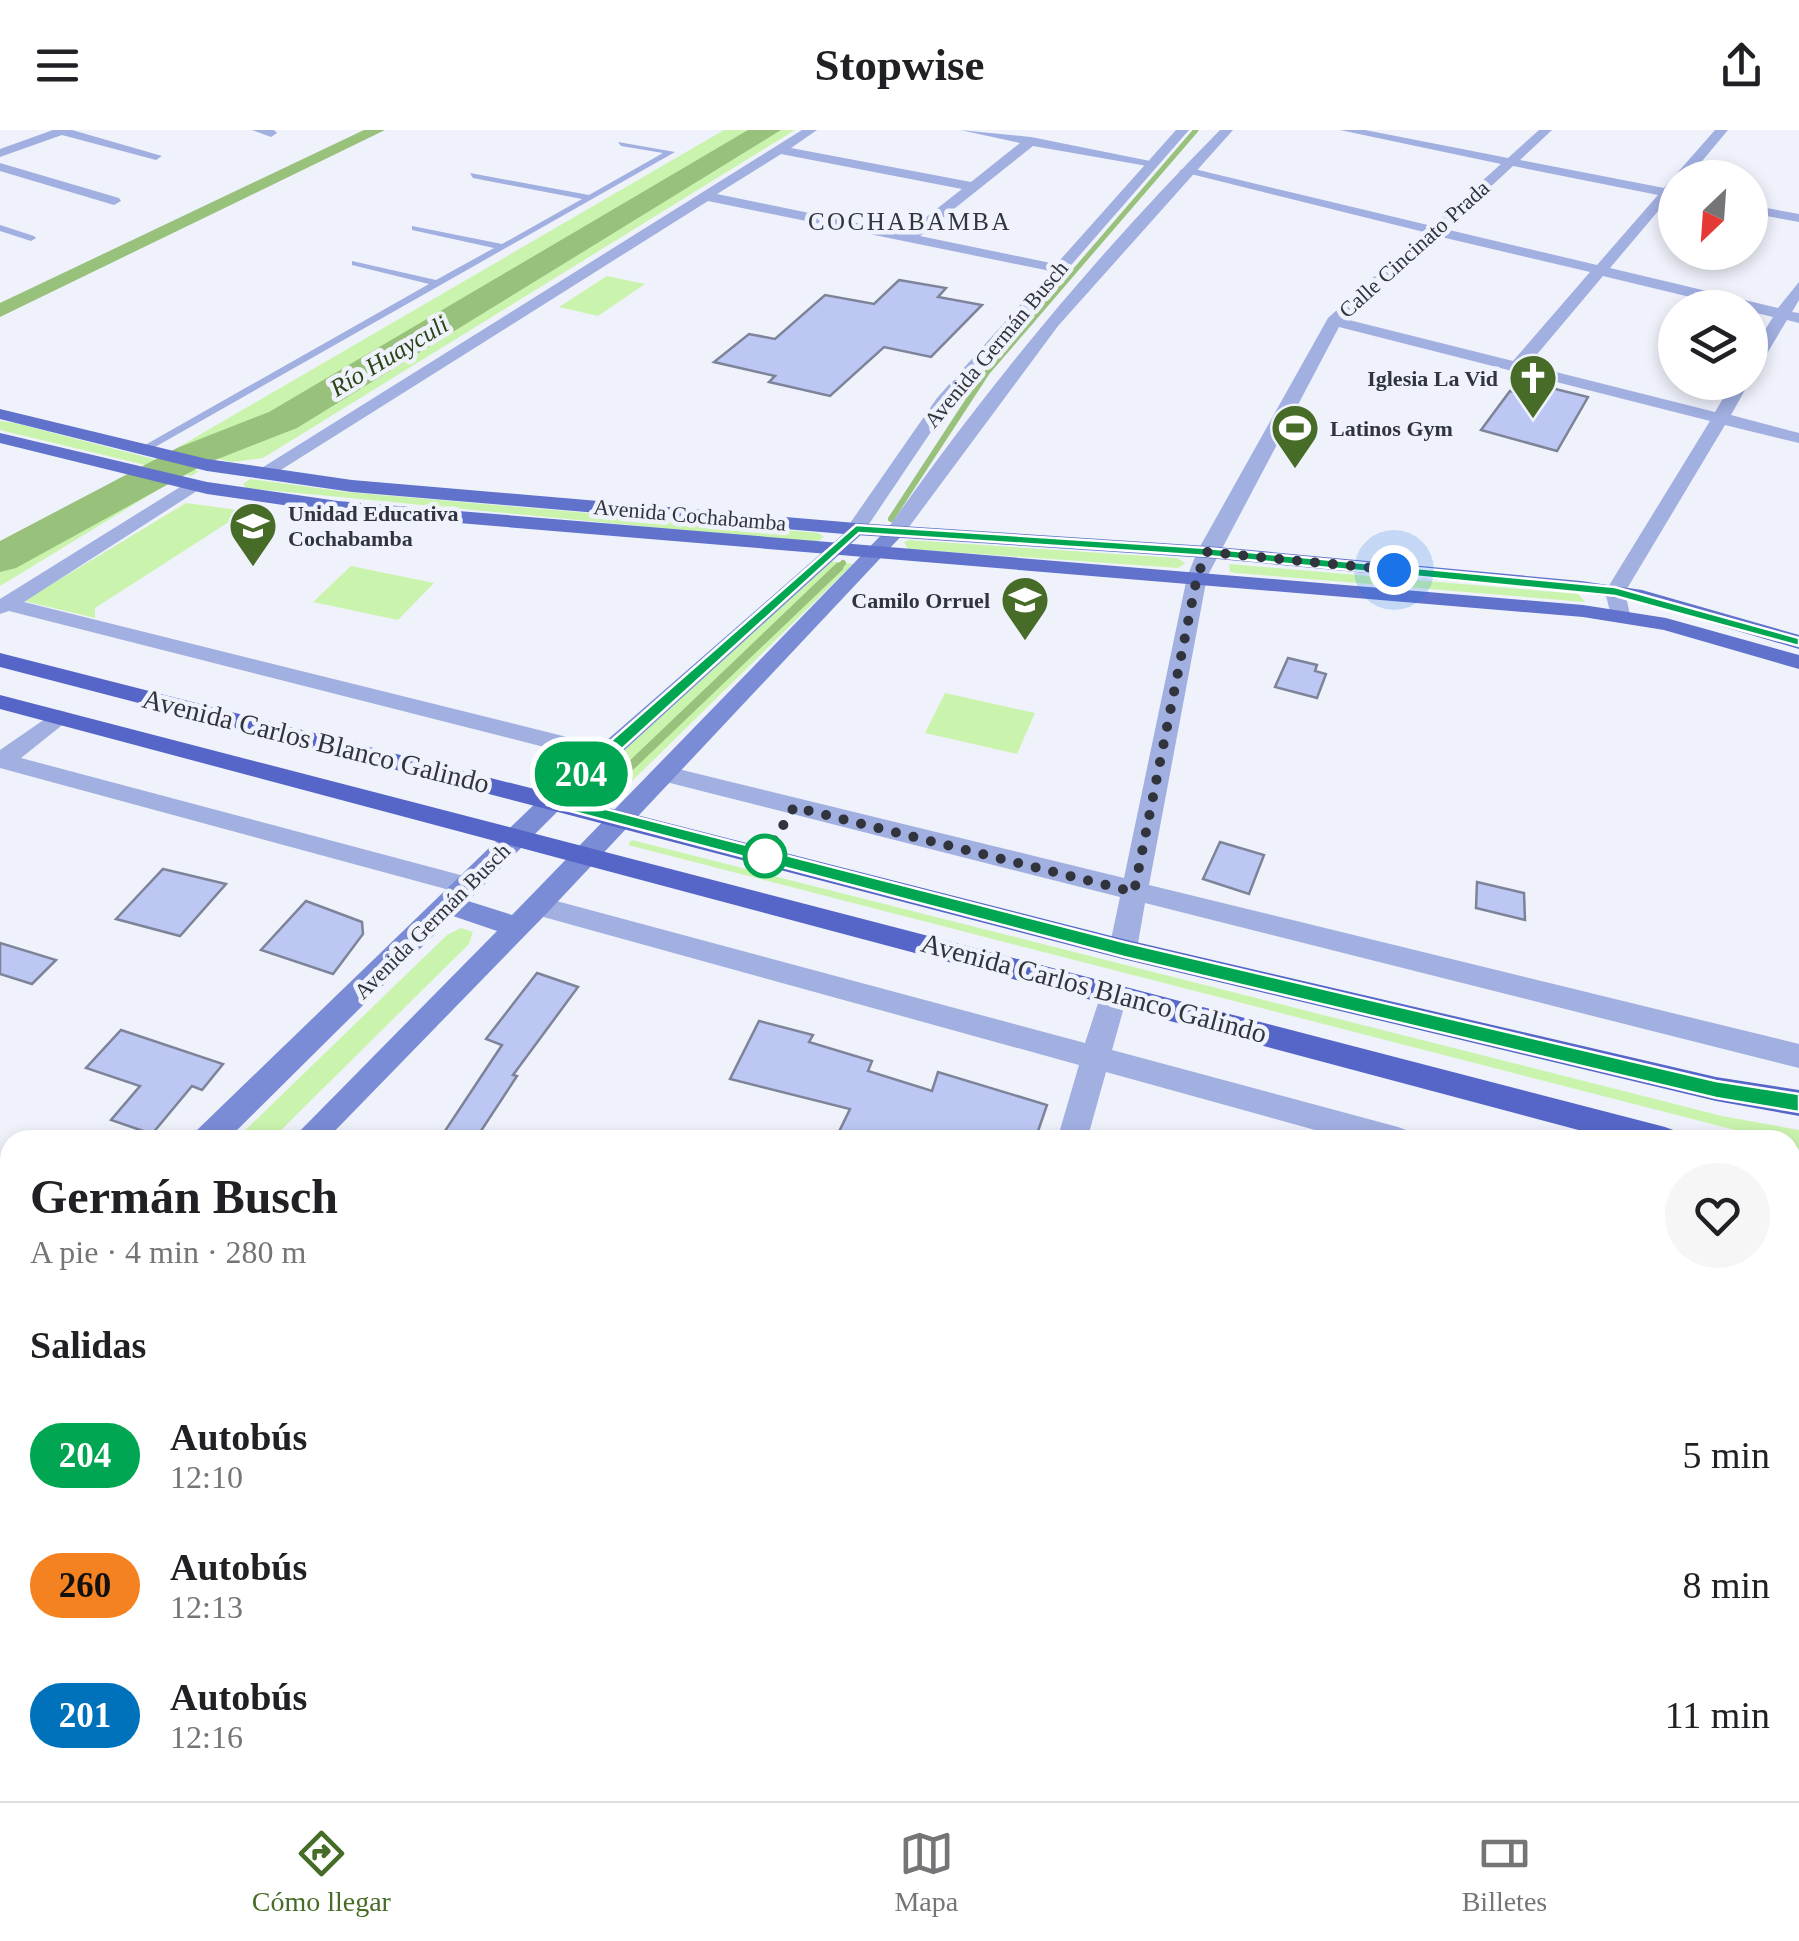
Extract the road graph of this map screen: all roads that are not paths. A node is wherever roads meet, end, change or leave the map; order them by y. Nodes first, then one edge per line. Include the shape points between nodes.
1 (811, 130) edge
2 (966, 130) edge
3 (1183, 130) edge
4 (1227, 130) edge
5 (1346, 130) edge
6 (1546, 130) edge
7 (1722, 130) edge
8 (63, 131) edge
9 (1364, 132) edge
10 (1030, 137) edge
11 (621, 144) dead end
12 (780, 150) junction
13 (0, 152) edge
14 (156, 156) dead end
15 (1697, 160) edge
16 (1510, 162) junction
17 (1153, 163) junction
18 (0, 168) edge
19 (1186, 171) junction
20 (473, 175) dead end
21 (1658, 185) edge
22 (974, 187) junction
23 (705, 196) junction
24 (591, 198) junction
25 (114, 202) dead end
26 (1658, 205) edge
27 (1768, 212) edge
28 (1799, 218) edge
29 (0, 228) edge
30 (415, 228) dead end
31 (1432, 230) junction
32 (31, 238) dead end
33 (909, 238) junction
34 (504, 247) junction
35 (355, 263) dead end
36 (1060, 269) junction
37 (1600, 270) junction
38 (440, 284) junction
39 (1799, 288) edge
40 (1791, 316) edge
41 (1334, 321) junction
42 (1768, 345) edge
43 (1517, 367) junction
44 (1732, 400) edge
45 (0, 414) edge
46 (1721, 418) junction
47 (0, 438) edge
48 (1799, 438) edge
49 (144, 449) junction
50 (233, 469) junction
51 (262, 474) junction
52 (200, 486) junction
53 (856, 529) junction
54 (896, 531) junction
55 (828, 550) junction
56 (1207, 552) junction
57 (878, 554) junction
58 (1197, 577) junction
59 (1615, 592) junction
60 (3, 606) edge
61 (1619, 616) junction
62 (1799, 642) edge
63 (0, 660) edge
64 (1799, 662) edge
65 (0, 702) edge
66 (58, 716) junction
67 (603, 754) junction
68 (2, 761) edge
69 (662, 774) junction
70 (553, 801) junction
71 (619, 819) junction
72 (518, 835) junction
73 (585, 855) junction
74 (1134, 892) junction
75 (460, 896) junction
76 (538, 906) junction
77 (516, 928) junction
78 (1124, 949) junction
79 (1114, 993) junction
80 (1799, 1056) edge
81 (1098, 1058) junction
82 (1799, 1103) edge
83 (217, 1130) edge
84 (316, 1130) edge
85 (1075, 1130) edge
86 (1361, 1130) edge
87 (1628, 1130) edge

1 - 12 street
2 - 10 street
3 - 17 street, Avenida Germán Busch
4 - 19 street, Avenida Germán Busch
5 - 9 street
6 - 16 street, Calle Cincinato Prada
7 - 15 street
8 - 13 street
8 - 14 street
9 - 16 street
10 - 17 street
10 - 22 street
11 - 24 lane via 671,152
12 - 22 street
12 - 23 street
16 - 21 street
16 - 31 street, Calle Cincinato Prada
17 - 36 street, Avenida Germán Busch
18 - 25 street
19 - 31 street
19 - 54 street, Avenida Germán Busch via 984,408
20 - 24 lane
22 - 33 street
23 - 33 street
23 - 51 street
24 - 34 lane
26 - 37 street
27 - 28 street
29 - 32 lane
30 - 34 lane
31 - 37 street
31 - 41 street, Calle Cincinato Prada
33 - 36 street
34 - 38 lane
35 - 38 lane
36 - 53 street, Avenida Germán Busch via 943,402
37 - 40 street
37 - 43 street
38 - 49 lane
39 - 40 street
40 - 42 street
41 - 43 street
41 - 56 street, Calle Cincinato Prada
43 - 46 street
44 - 46 street
45 - 49 main road, Avenida Cochabamba
46 - 48 street
46 - 59 street
47 - 52 main road, Avenida Cochabamba
49 - 50 main road, Avenida Cochabamba
50 - 51 main road, Avenida Cochabamba
50 - 52 main road
51 - 53 main road, Avenida Cochabamba
52 - 55 main road, Avenida Cochabamba via 338,507
52 - 60 street
53 - 54 main road, Avenida Cochabamba
53 - 55 main road, Avenida Germán Busch
54 - 56 main road, Avenida Cochabamba
54 - 57 main road, Avenida Germán Busch
55 - 57 main road, Avenida Cochabamba
55 - 67 main road, Avenida Germán Busch
56 - 58 street, Calle Cincinato Prada
56 - 59 main road, Avenida Cochabamba
57 - 58 main road, Avenida Cochabamba
57 - 69 main road, Avenida Germán Busch
58 - 61 main road, Avenida Cochabamba
58 - 74 street, Calle Cincinato Prada
59 - 61 street
59 - 62 main road, Avenida Cochabamba
60 - 67 street, Avenida Carlos Blanco Galindo
61 - 64 main road, Avenida Cochabamba
63 - 70 highway, Avenida Carlos Blanco Galindo
65 - 66 highway, Avenida Carlos Blanco Galindo
66 - 68 street
66 - 72 highway, Avenida Carlos Blanco Galindo
67 - 70 main road, Avenida Germán Busch
68 - 75 street
69 - 71 main road, Avenida Germán Busch
69 - 74 street
70 - 71 highway, Avenida Carlos Blanco Galindo
70 - 72 main road, Avenida Germán Busch
71 - 73 main road, Avenida Germán Busch
71 - 78 highway, Avenida Carlos Blanco Galindo
72 - 73 highway, Avenida Carlos Blanco Galindo
72 - 75 main road, Avenida Germán Busch
73 - 76 main road, Avenida Germán Busch
73 - 79 highway, Avenida Carlos Blanco Galindo
74 - 78 street, Calle Cincinato Prada
74 - 80 street
75 - 77 main road
75 - 83 main road, Avenida Germán Busch
76 - 77 main road, Avenida Germán Busch
76 - 81 street
77 - 84 main road, Avenida Germán Busch
78 - 82 highway, Avenida Carlos Blanco Galindo via 1716,1090
79 - 81 street
79 - 87 highway, Avenida Carlos Blanco Galindo
81 - 85 street
81 - 86 street

